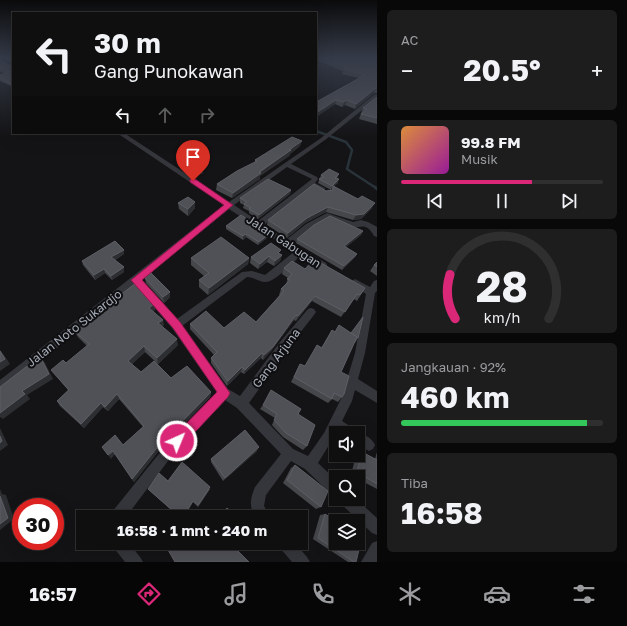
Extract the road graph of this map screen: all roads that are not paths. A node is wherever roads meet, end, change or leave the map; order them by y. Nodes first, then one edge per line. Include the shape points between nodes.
1 (377, 95) edge
2 (122, 134) edge
3 (286, 164) junction
4 (311, 184) junction
5 (327, 192) edge
6 (229, 205) junction
7 (259, 225) junction
8 (377, 234) edge
9 (287, 244) junction
10 (298, 252) junction
11 (331, 270) edge
12 (344, 277) edge
13 (136, 280) junction
14 (374, 288) edge
15 (373, 306) edge
16 (311, 312) dead end
17 (176, 325) junction
18 (352, 382) junction
19 (0, 386) edge
20 (224, 393) junction
21 (377, 397) edge
22 (241, 404) junction
23 (335, 424) junction
24 (338, 426) edge
25 (290, 453) junction
26 (310, 464) junction
27 (329, 482) edge
28 (353, 506) edge
29 (122, 510) edge
30 (259, 510) edge
31 (377, 528) edge
32 (377, 548) edge
33 (125, 550) edge
34 (291, 550) edge
35 (135, 562) edge
36 (302, 562) edge
37 (369, 562) edge

1 - 3 street, Jalan Noto Sukardjo via 369,105
2 - 6 street, Jalan Gabugan
3 - 4 street via 315,178
3 - 6 street, Jalan Noto Sukardjo
4 - 5 street
4 - 7 street
6 - 7 street, Jalan Gabugan
6 - 13 street, Jalan Noto Sukardjo
7 - 9 street, Jalan Gabugan
8 - 9 street via 365,224 352,225 327,215
9 - 10 street, Jalan Gabugan
10 - 11 street, Jalan Gabugan
10 - 17 street via 266,279 245,274
12 - 14 street
13 - 17 street
13 - 19 street, Jalan Noto Sukardjo
14 - 15 street
15 - 18 street
16 - 22 street, Gang Arjuna via 284,344
17 - 20 street
18 - 21 street
18 - 23 street
20 - 22 street
20 - 29 street via 170,449
22 - 25 street
23 - 24 street
23 - 26 street
25 - 26 street
25 - 30 street via 260,492
26 - 27 street
28 - 31 street
32 - 37 street
33 - 35 street
34 - 36 street

